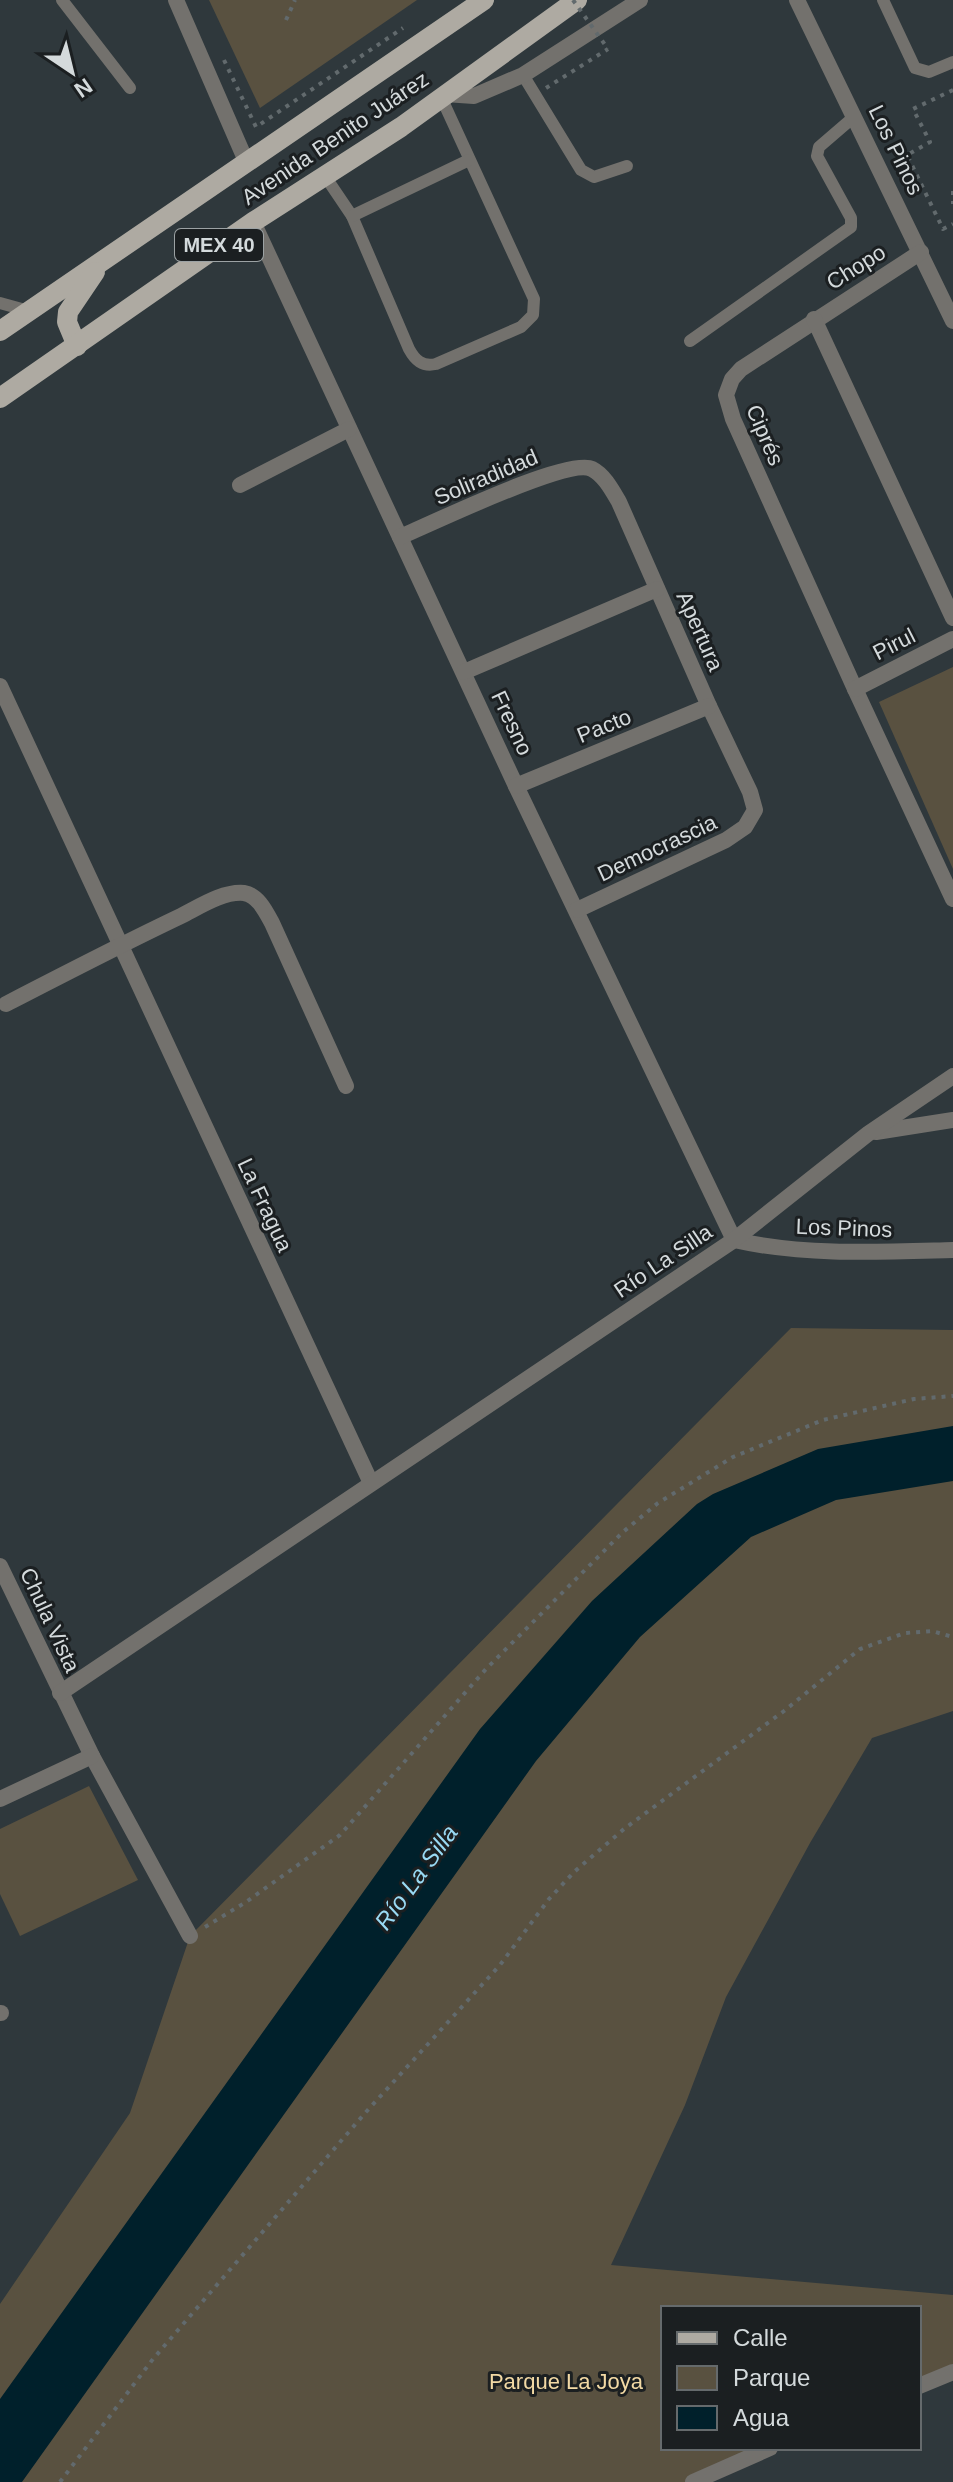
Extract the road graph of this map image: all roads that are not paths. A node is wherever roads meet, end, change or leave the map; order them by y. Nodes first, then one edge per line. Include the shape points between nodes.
1 (62, 0) edge
2 (176, 0) edge
3 (484, 0) edge
4 (575, 0) edge
5 (640, 0) edge
6 (797, 0) edge
7 (883, 0) edge
8 (953, 62) edge
9 (523, 75) junction
10 (130, 88) dead end
11 (443, 95) junction
12 (855, 116) junction
13 (469, 160) junction
14 (246, 161) junction
15 (627, 166) dead end
16 (325, 176) junction
17 (352, 216) junction
18 (253, 222) junction
19 (921, 252) junction
20 (102, 262) junction
21 (0, 303) edge
22 (29, 311) junction
23 (814, 319) junction
24 (953, 321) edge
25 (0, 331) edge
26 (690, 341) dead end
27 (77, 346) junction
28 (0, 398) edge
29 (349, 429) junction
30 (590, 468) joint
31 (240, 485) dead end
32 (400, 537) junction
33 (657, 589) junction
34 (953, 618) edge
35 (953, 639) edge
36 (464, 672) junction
37 (0, 686) edge
38 (855, 689) junction
39 (709, 706) junction
40 (516, 786) junction
41 (751, 820) joint
42 (953, 899) edge
43 (577, 910) junction
44 (119, 945) junction
45 (6, 1004) dead end
46 (953, 1076) edge
47 (346, 1086) dead end
48 (953, 1120) edge
49 (869, 1133) junction
50 (734, 1240) junction
51 (953, 1250) edge
52 (371, 1483) junction
53 (0, 1566) edge
54 (60, 1693) junction
55 (92, 1756) junction
56 (0, 1799) edge
57 (190, 1936) road end
58 (953, 2372) edge
59 (921, 2385) edge
60 (765, 2450) edge
61 (693, 2482) edge

1 - 10 lane
2 - 14 street
3 - 14 main road, Avenida Benito Juárez / MEX 40
4 - 11 main road, Avenida Benito Juárez / MEX 40
5 - 9 street
6 - 12 street, Los Pinos
7 - 8 lane via 915,68 929,72
9 - 11 street via 474,96
9 - 15 lane via 581,170 594,177
11 - 13 lane
11 - 16 main road, Avenida Benito Juárez / MEX 40
12 - 19 street, Los Pinos
12 - 26 lane via 819,147 817,156 850,214 851,227
13 - 17 lane
13 - 17 lane via 534,299 533,315 511,333 436,364 418,361
14 - 20 main road, Avenida Benito Juárez / MEX 40
16 - 17 lane
16 - 18 main road, Avenida Benito Juárez / MEX 40
18 - 27 main road, Avenida Benito Juárez / MEX 40
18 - 29 street, Fresno
19 - 23 street, Chopo
19 - 24 street, Los Pinos
20 - 22 main road, Avenida Benito Juárez / MEX 40
20 - 27 main road via 68,312
21 - 22 lane
22 - 25 main road, Avenida Benito Juárez / MEX 40
23 - 34 street
23 - 38 street, Ciprés via 741,369 726,395
27 - 28 main road, Avenida Benito Juárez / MEX 40
29 - 31 street
29 - 32 street, Fresno
30 - 32 street, Soliradidad via 541,477
30 - 33 street, Apertura via 619,502
32 - 36 street, Fresno
33 - 36 street
33 - 39 street, Apertura
35 - 38 street, Pirul
36 - 40 street, Fresno
37 - 44 street, La Fragua
38 - 42 street, Ciprés
39 - 40 street, Pacto
39 - 41 street, Apertura via 754,803
40 - 43 street, Fresno
41 - 43 street, Democrascia via 726,840
43 - 50 street, Fresno
44 - 45 street
44 - 47 street via 218,899 249,894 272,923
44 - 52 street, La Fragua
46 - 49 street, Río La Silla
48 - 49 street
49 - 50 street, Río La Silla
50 - 51 street, Los Pinos via 779,1248
50 - 52 street, Río La Silla
52 - 54 street, Río La Silla
53 - 54 street, Chula Vista
54 - 55 street
55 - 56 street
55 - 57 street
58 - 59 street
60 - 61 street

